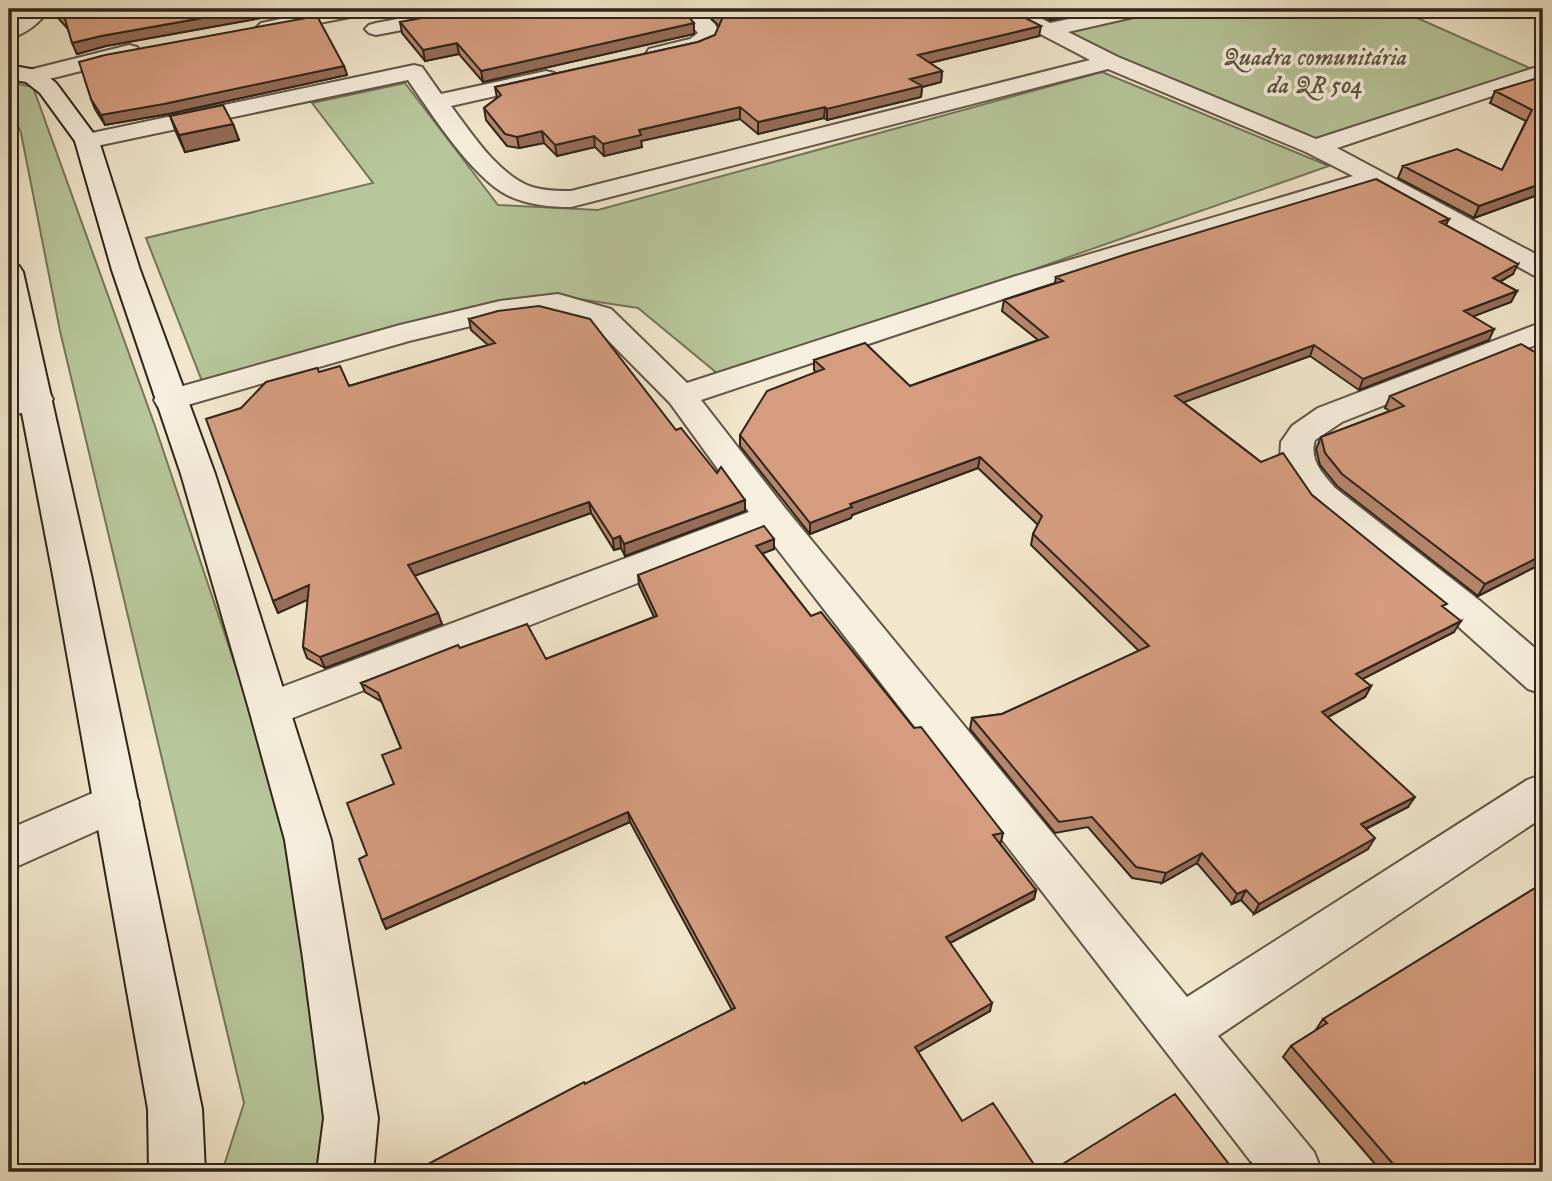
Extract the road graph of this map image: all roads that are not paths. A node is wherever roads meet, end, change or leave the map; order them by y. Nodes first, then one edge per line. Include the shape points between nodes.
1 (39, 9) edge
2 (360, 9) edge
3 (481, 9) edge
4 (1007, 9) edge
5 (1144, 9) edge
6 (718, 11) edge
7 (691, 12) edge
8 (253, 29) edge
9 (376, 29) junction
10 (1047, 30) junction
11 (9, 32) edge
12 (146, 49) edge
13 (401, 58) junction
14 (634, 59) edge
15 (1110, 62) junction
16 (572, 72) edge
17 (1543, 72) edge
18 (21, 74) edge
19 (436, 102) junction
20 (88, 141) junction
21 (1315, 147) junction
22 (1376, 177) junction
23 (1543, 269) edge
24 (9, 272) edge
25 (1543, 331) edge
26 (681, 396) junction
27 (170, 400) junction
28 (23, 402) edge
29 (772, 517) junction
30 (1539, 669) edge
31 (270, 709) junction
32 (1543, 793) edge
33 (116, 802) junction
34 (9, 850) edge
35 (1182, 1030) junction
36 (177, 1172) edge
37 (345, 1172) edge
38 (1294, 1172) edge

1 - 11 street
2 - 8 street
2 - 9 street
3 - 9 street
4 - 10 street
5 - 10 street
6 - 7 street
7 - 14 street via 709,31 705,40
9 - 13 street
10 - 15 street
12 - 18 street
13 - 19 street
13 - 20 street
15 - 19 street via 571,199 549,199 510,187
15 - 21 street
16 - 19 street
17 - 21 street
18 - 20 street via 48,88
20 - 27 street
21 - 22 street
22 - 23 street
22 - 26 street via 1026,282
24 - 28 street
25 - 30 street via 1330,415 1297,438 1296,449 1297,462 1322,496
26 - 27 street via 600,315 558,303 500,310 401,334
26 - 29 street
27 - 31 street via 198,474
28 - 33 street
29 - 31 street
29 - 35 street
31 - 37 street via 308,840 328,958 351,1118
32 - 35 street
33 - 34 street
33 - 36 street via 175,1109
35 - 38 street

